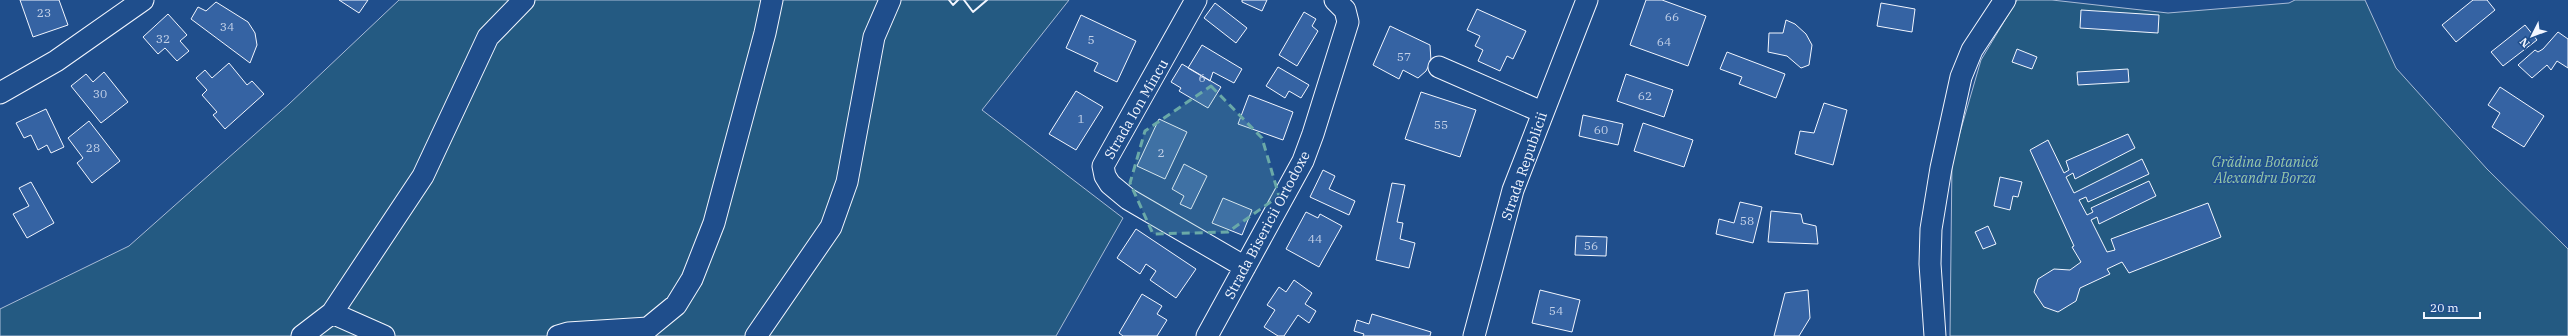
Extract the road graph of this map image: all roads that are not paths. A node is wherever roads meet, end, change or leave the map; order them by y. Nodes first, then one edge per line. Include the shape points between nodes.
1 (143, 0) edge
2 (524, 0) edge
3 (772, 0) edge
4 (890, 0) edge
5 (1196, 0) edge
6 (1335, 0) edge
7 (1587, 0) edge
8 (2005, 0) edge
9 (1439, 67) dead end
10 (0, 93) edge
11 (1542, 112) junction
12 (1245, 268) junction
13 (332, 313) junction
14 (302, 336) edge
15 (384, 336) edge
16 (558, 336) edge
17 (756, 336) edge
18 (1207, 336) edge
19 (1474, 336) edge
20 (1935, 336) edge

1 - 10 street via 56,61
2 - 13 street via 488,37 424,176
3 - 16 street via 714,223 692,279 676,305 648,328 568,333
4 - 17 street via 874,37 847,182 831,227
5 - 12 street, Strada Ion Mincu via 1103,166 1105,176 1141,208
6 - 12 street, Strada Bisericii Ortodoxe via 1347,13 1348,22 1313,134 1290,186
7 - 11 street, Strada Republicii
8 - 20 street via 1972,50 1962,77 1941,168 1931,229 1930,264
9 - 11 street
11 - 19 street, Strada Republicii via 1513,190
12 - 18 street, Strada Bisericii Ortodoxe
13 - 14 street
13 - 15 street

